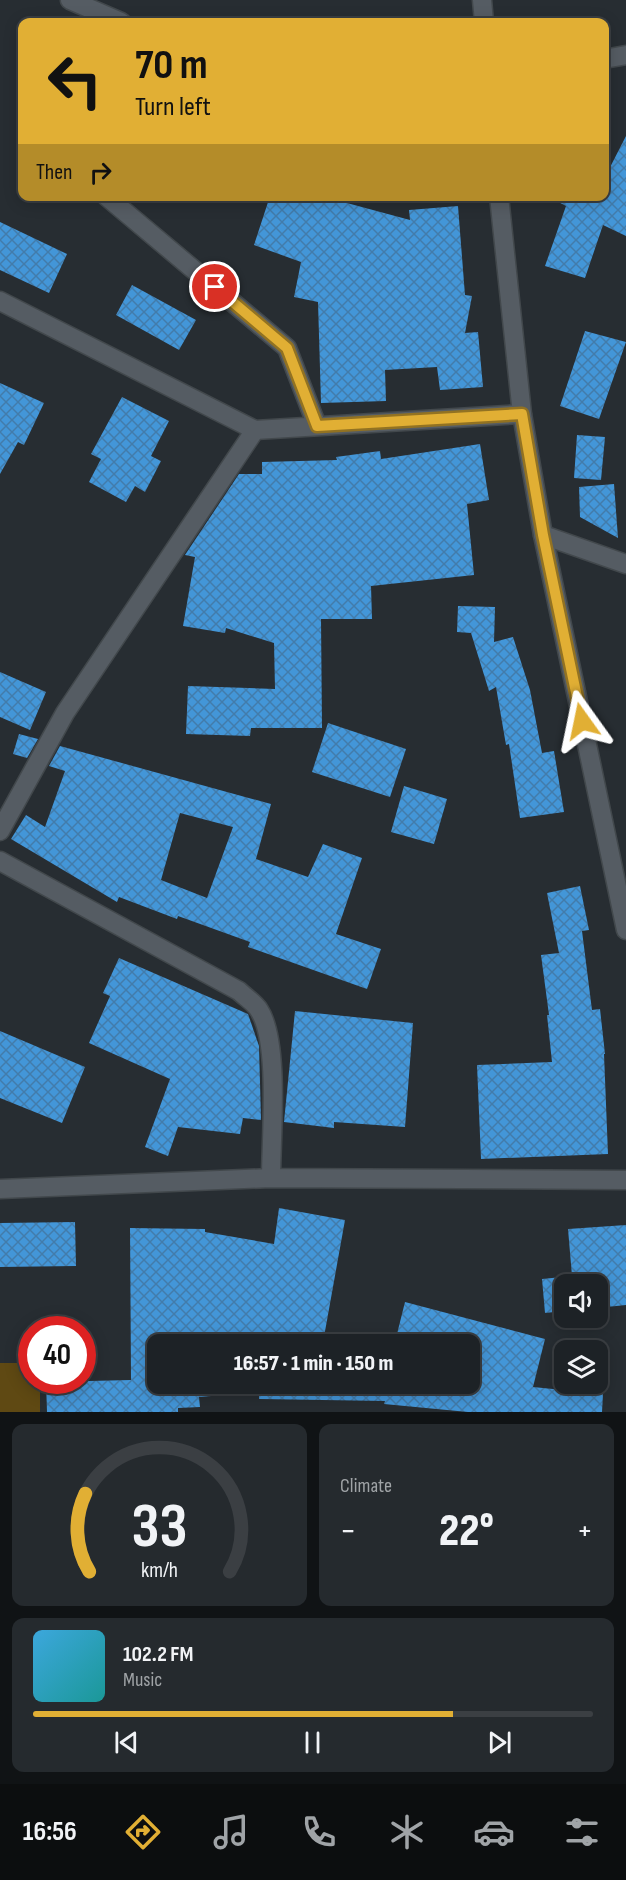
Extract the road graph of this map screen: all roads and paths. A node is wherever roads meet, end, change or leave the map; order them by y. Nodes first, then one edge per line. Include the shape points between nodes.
1 (70, 0) edge
2 (482, 0) edge
3 (112, 18) edge
4 (484, 18) edge
5 (626, 56) edge
6 (609, 58) edge
7 (112, 201) edge
8 (500, 201) edge
9 (0, 301) edge
10 (522, 414) junction
11 (317, 426) junction
12 (255, 430) junction
13 (543, 535) junction
14 (626, 564) edge
15 (0, 831) edge
16 (0, 861) edge
17 (626, 930) edge
18 (271, 1179) junction
19 (626, 1180) edge
20 (0, 1189) edge

1 - 3 street
2 - 4 street
5 - 6 street
7 - 11 street via 287,348
8 - 10 street
9 - 12 street
10 - 11 street
10 - 13 street
11 - 12 street
12 - 15 street via 65,713
13 - 14 street
13 - 17 street
16 - 18 street via 239,991 259,1008 269,1032 272,1064
18 - 19 street
18 - 20 street

